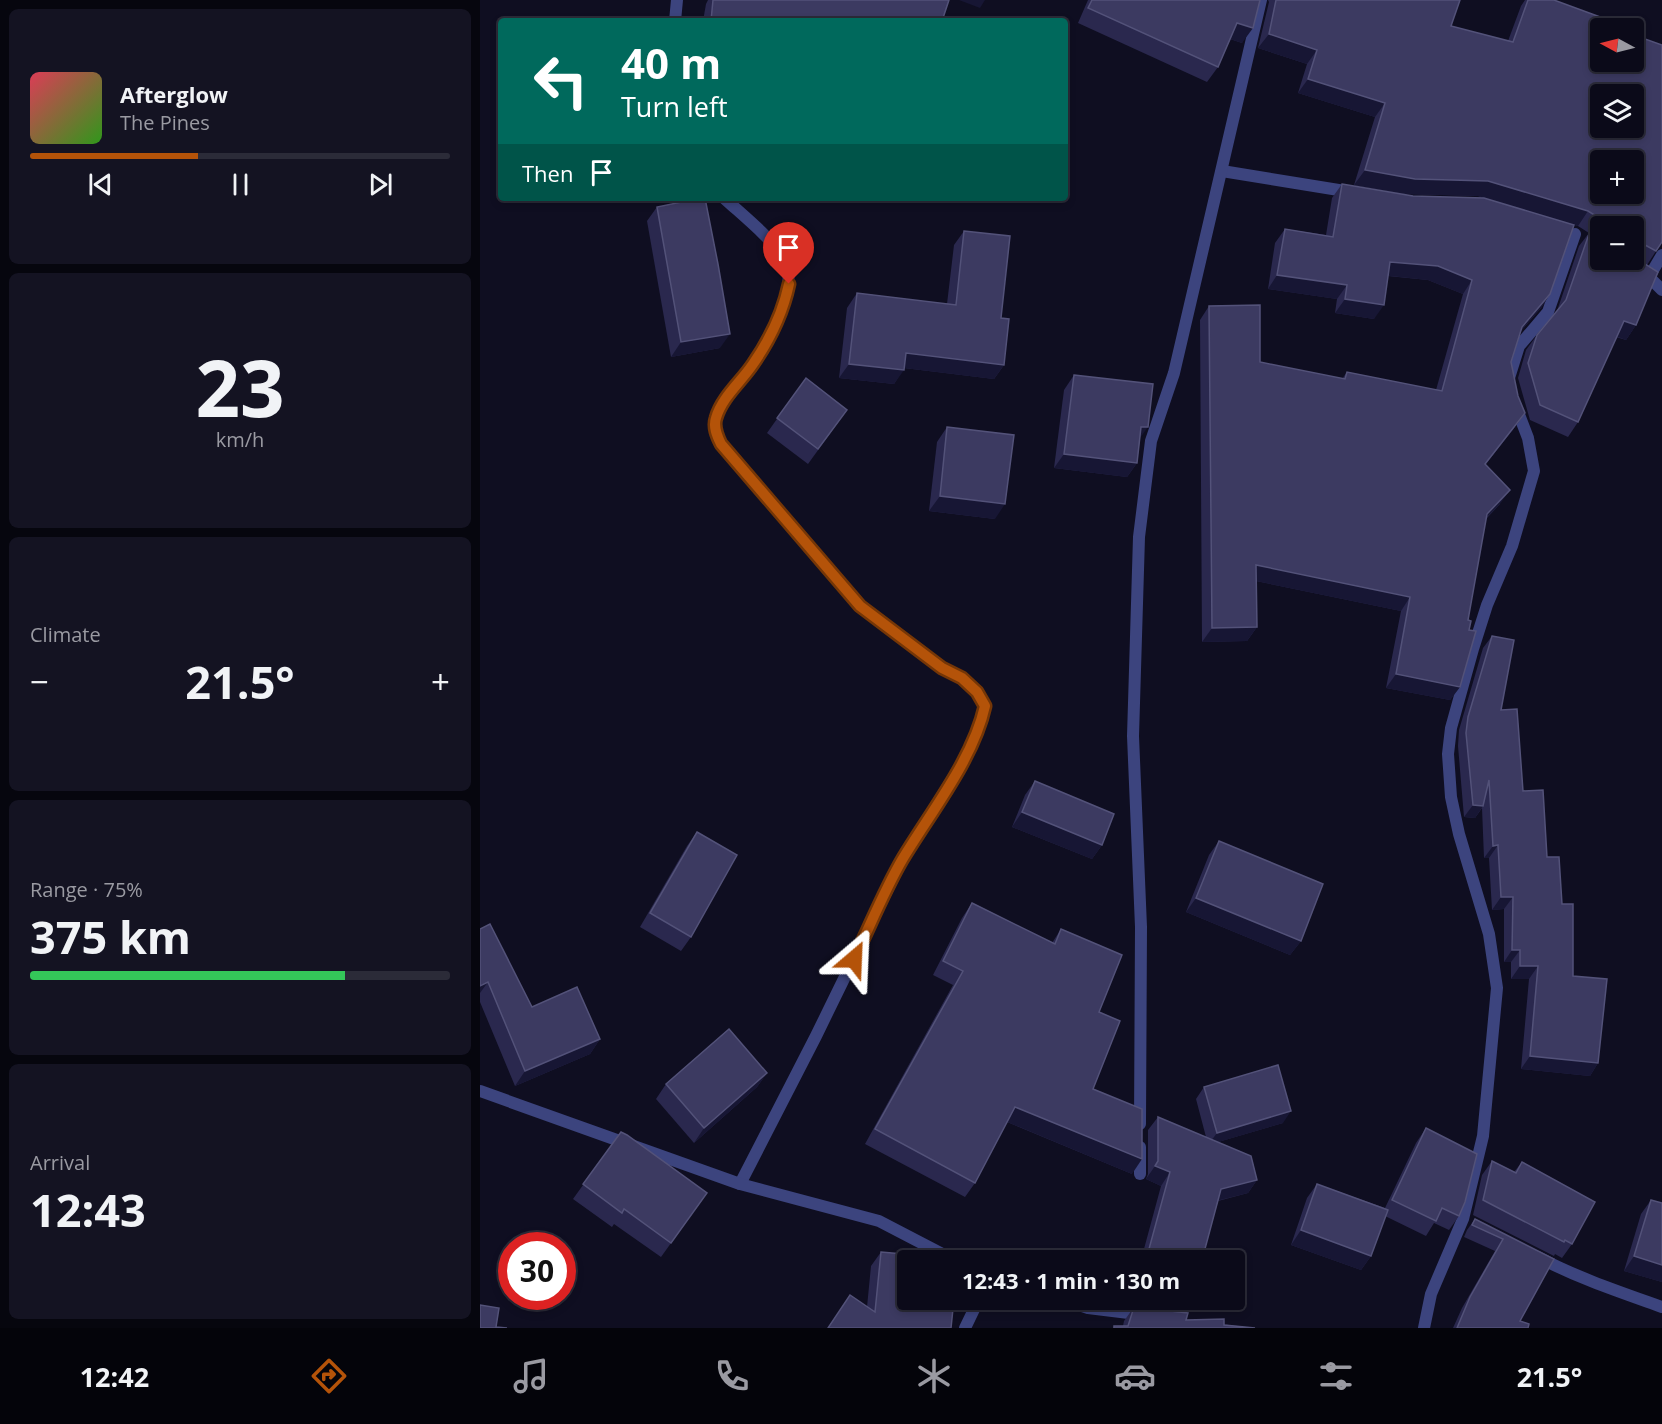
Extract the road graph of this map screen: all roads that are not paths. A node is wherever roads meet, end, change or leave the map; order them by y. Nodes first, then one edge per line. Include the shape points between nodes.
1 (678, 0) edge
2 (1261, 0) edge
3 (675, 18) edge
4 (1222, 171) junction
5 (1359, 194) edge
6 (727, 201) edge
7 (1574, 234) edge
8 (1662, 255) edge
9 (1637, 270) edge
10 (1649, 277) junction
11 (1662, 290) edge
12 (480, 1091) edge
13 (1140, 1174) edge
14 (740, 1184) junction
15 (935, 1250) edge
16 (1527, 1251) edge
17 (1662, 1307) edge
18 (974, 1310) edge
19 (1103, 1310) edge
20 (1156, 1317) edge
21 (965, 1328) edge
22 (1424, 1328) edge

1 - 3 street
2 - 4 street
4 - 5 street
4 - 13 street via 1174,373 1151,441 1139,537 1133,736 1141,927
6 - 14 street via 785,261 789,284 786,301 754,363 715,419 721,444 860,606 942,668 962,678 985,706 982,721 960,765 901,862
7 - 22 street via 1548,312 1519,346 1509,378 1534,471 1512,546 1486,605 1451,728 1451,797 1458,834 1489,934 1497,988 1483,1136 1467,1222 1431,1294
8 - 10 street
9 - 10 street
10 - 11 street
12 - 14 street
14 - 15 street via 879,1221
16 - 17 street via 1609,1289
18 - 21 street
19 - 20 street

